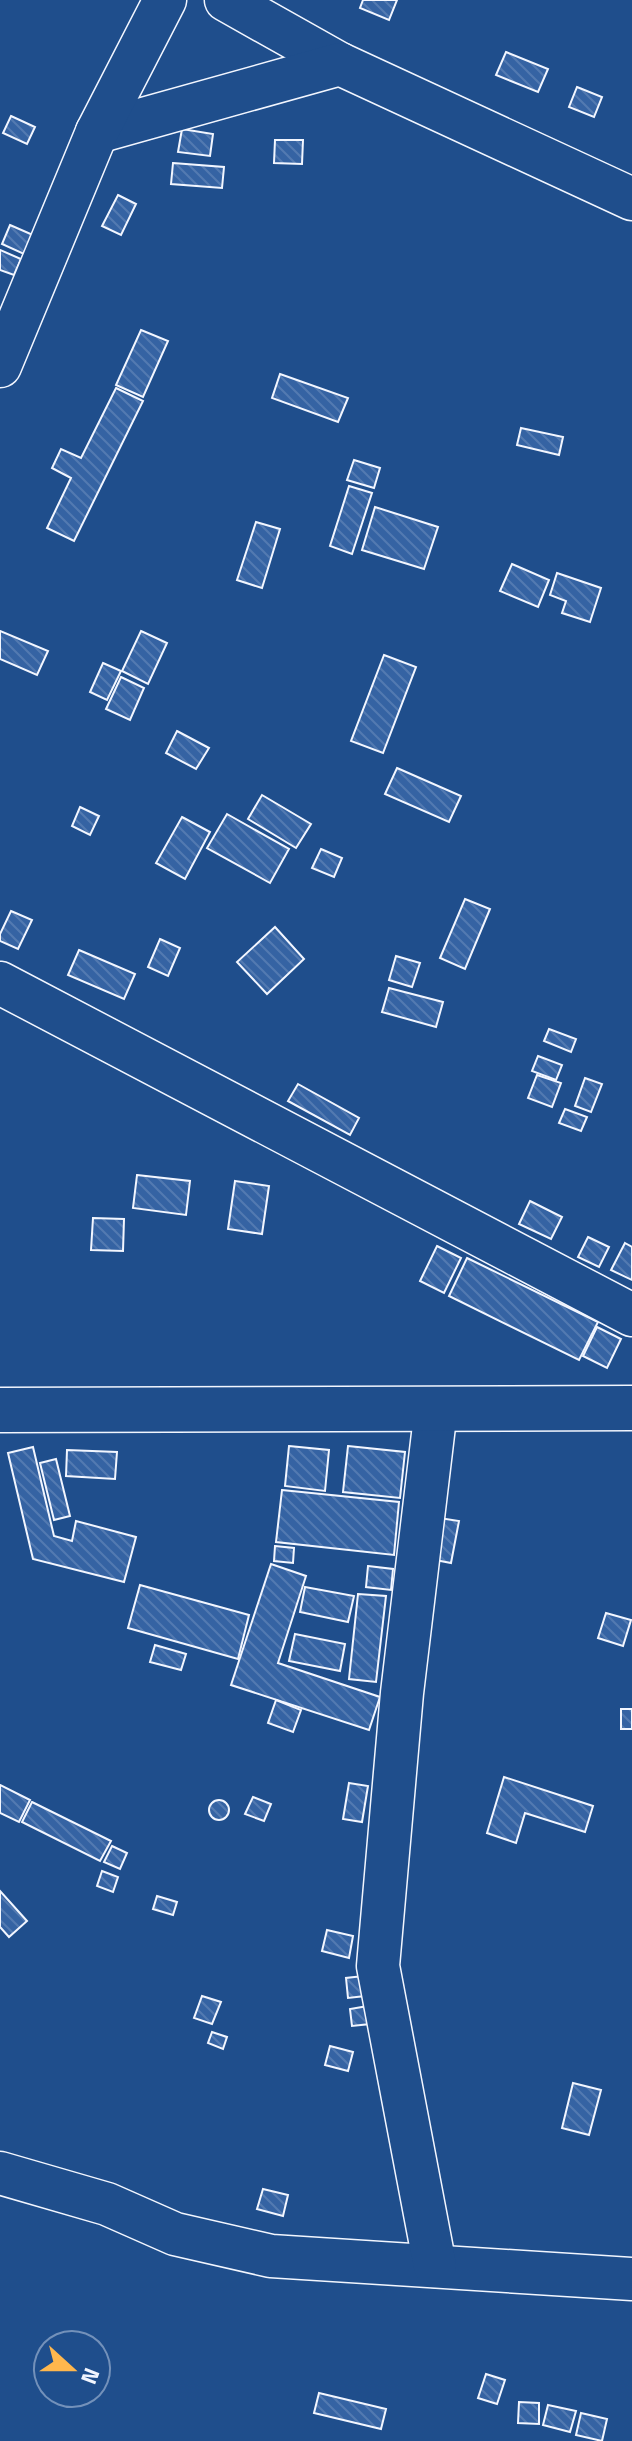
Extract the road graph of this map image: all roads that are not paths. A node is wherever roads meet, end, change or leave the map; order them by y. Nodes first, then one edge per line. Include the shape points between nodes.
1 (165, 0) edge
2 (226, 0) edge
3 (340, 64) junction
4 (97, 132) junction
5 (632, 199) edge
6 (0, 366) edge
7 (0, 983) edge
8 (632, 1315) edge
9 (632, 1408) edge
10 (436, 1409) junction
11 (0, 1410) edge
12 (0, 2173) edge
13 (435, 2266) junction
14 (632, 2279) edge

1 - 4 street
2 - 3 street
3 - 4 street
3 - 5 street
4 - 6 street
7 - 8 street
9 - 10 main road
10 - 11 main road
10 - 13 street via 402,1693 378,1966
12 - 13 street via 107,2204 175,2234 271,2256
13 - 14 street

